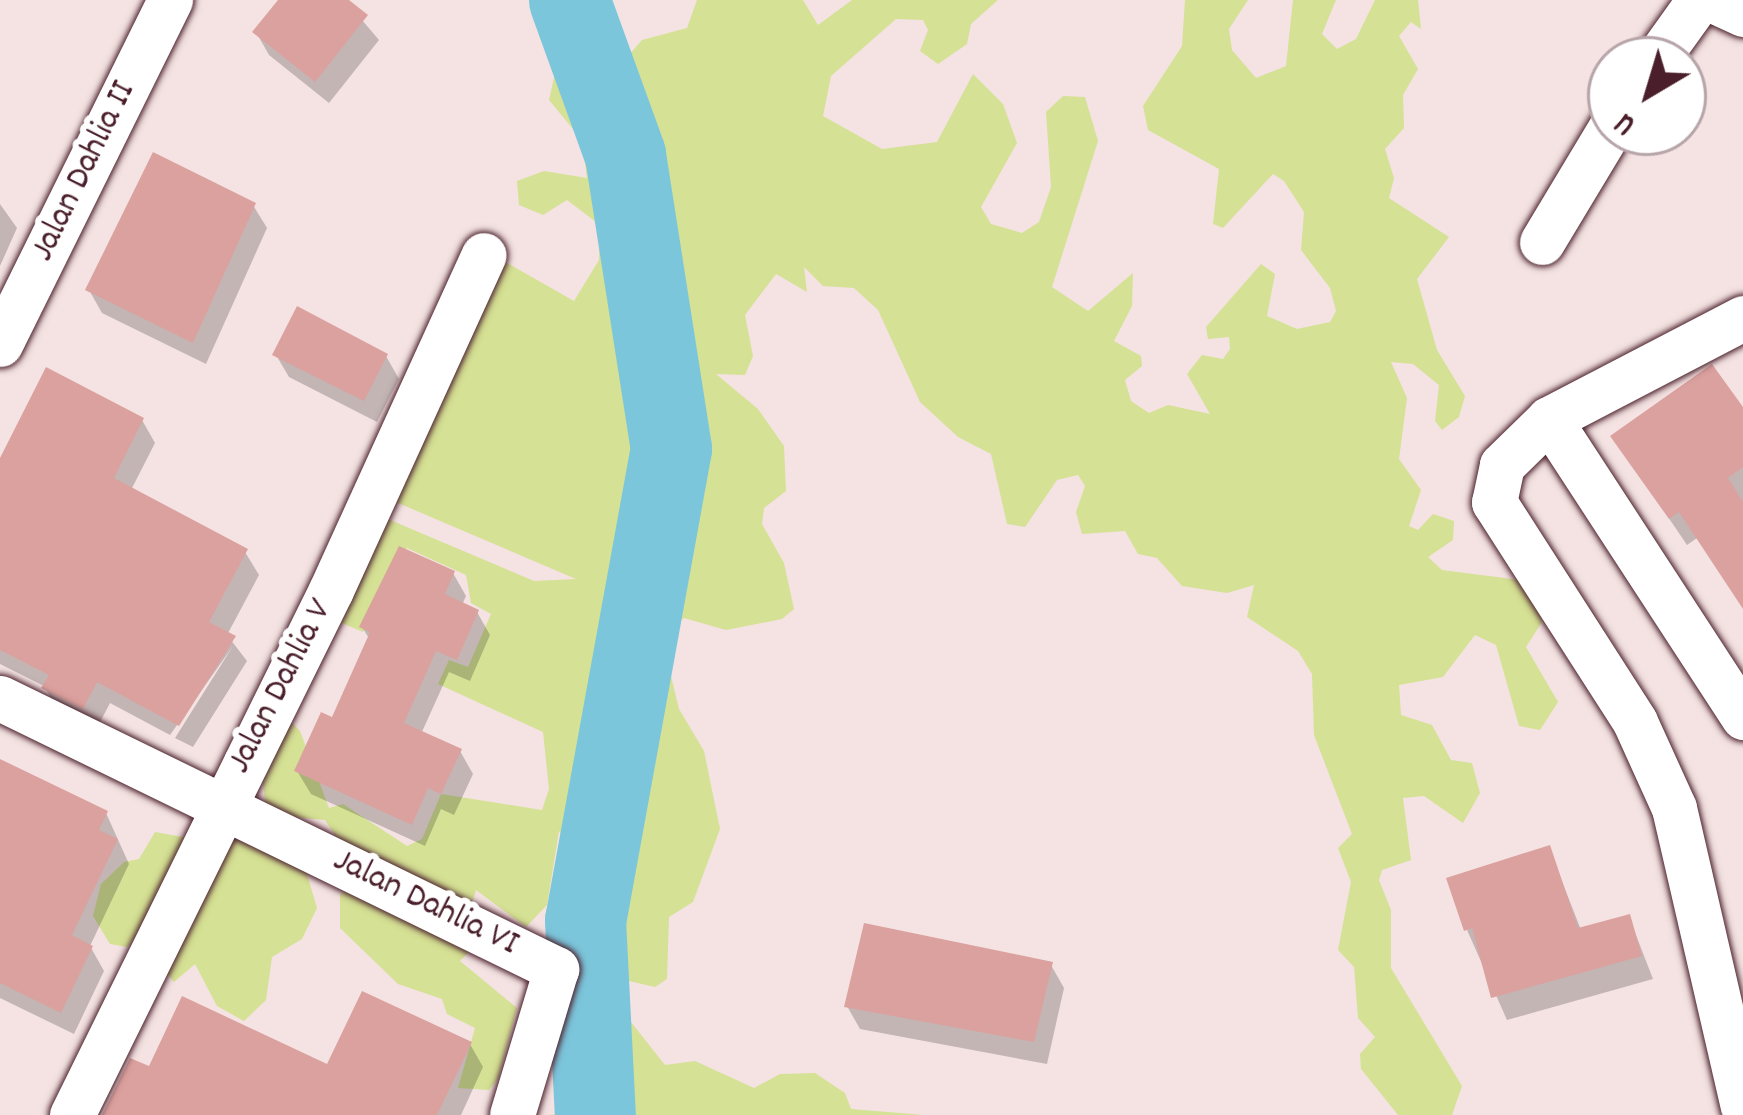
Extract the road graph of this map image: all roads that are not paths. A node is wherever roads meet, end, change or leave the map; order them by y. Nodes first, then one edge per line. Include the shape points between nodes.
1 (170, 0) edge
2 (1699, 0) edge
3 (1713, 0) edge
4 (1743, 14) edge
5 (1673, 36) edge
6 (1594, 156) edge
7 (1542, 242) dead end
8 (484, 255) dead end
9 (1743, 319) edge
10 (0, 344) edge
11 (1549, 418) junction
12 (0, 698) edge
13 (1743, 717) edge
14 (221, 805) junction
15 (1743, 1106) edge
16 (72, 1115) edge
17 (512, 1115) edge

1 - 10 street, Jalan Dahlia II
2 - 5 street
3 - 4 street
6 - 7 street
8 - 14 street, Jalan Dahlia V via 331,590
9 - 11 street
11 - 13 street
11 - 15 street via 1502,465 1494,502 1635,722 1674,808
12 - 14 street
14 - 16 street, Jalan Dahlia V
14 - 17 street, Jalan Dahlia VI via 556,969

